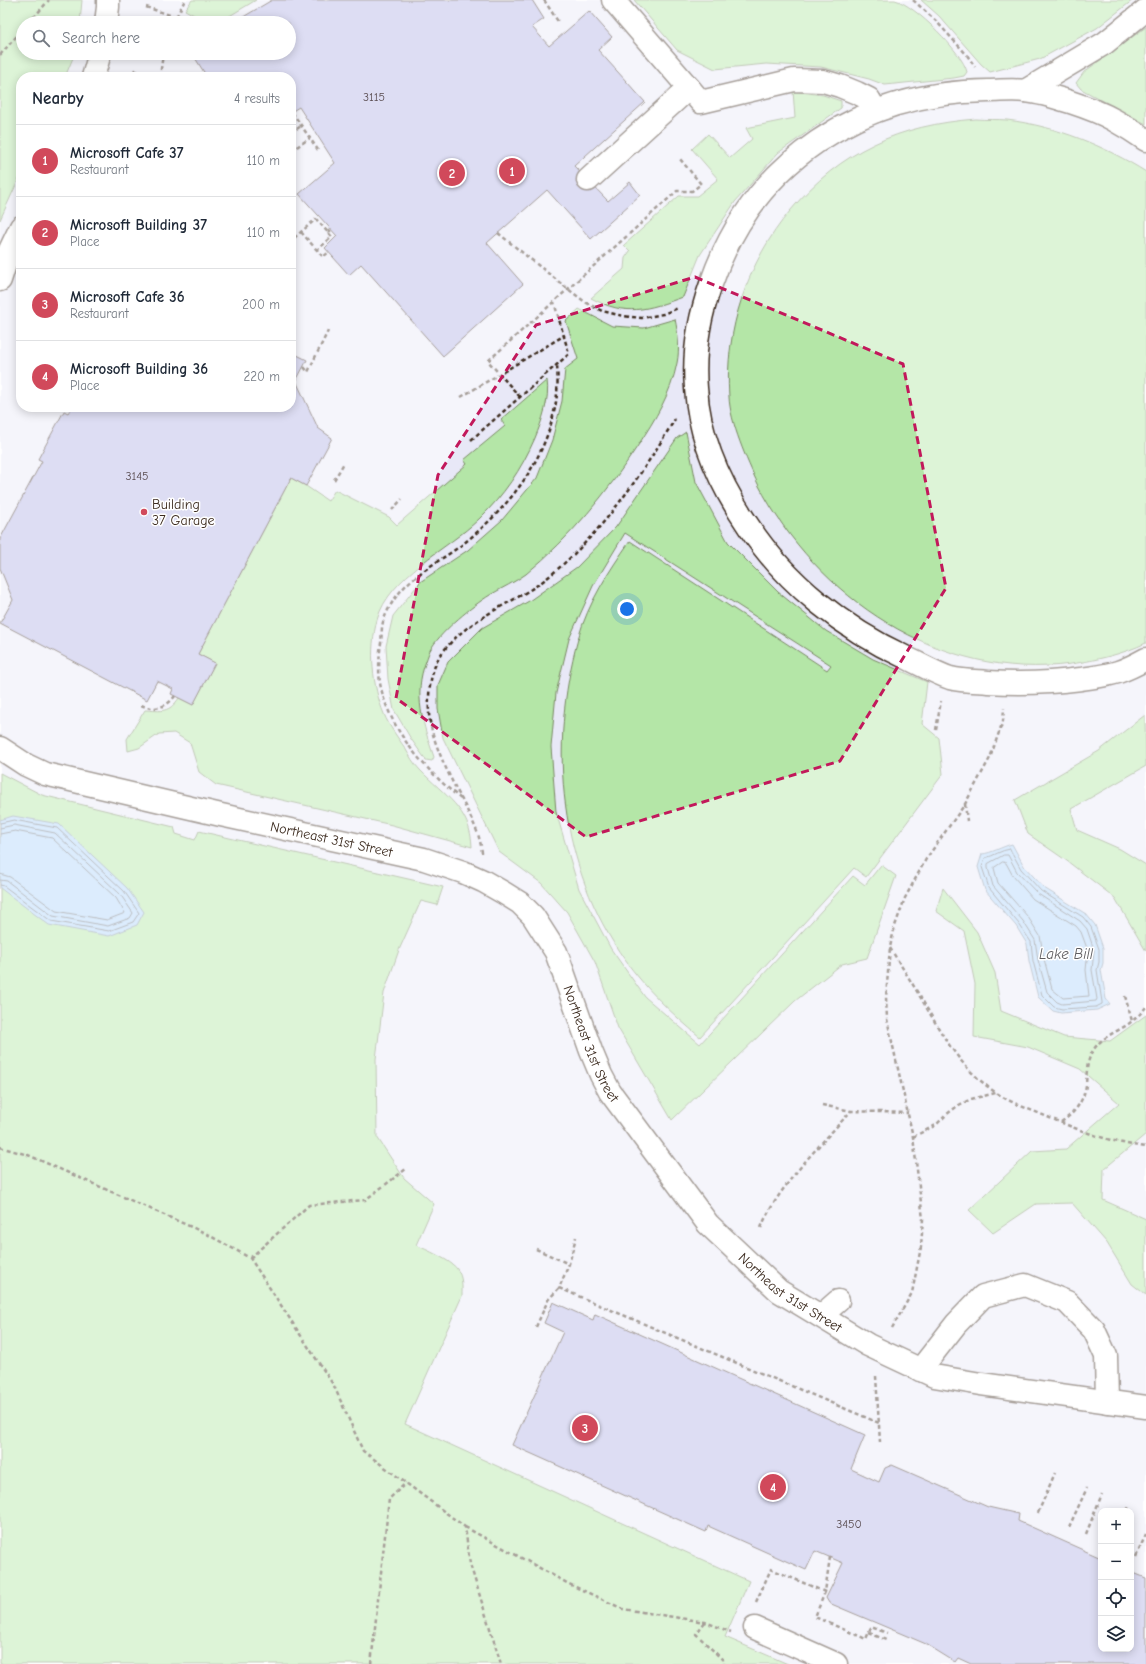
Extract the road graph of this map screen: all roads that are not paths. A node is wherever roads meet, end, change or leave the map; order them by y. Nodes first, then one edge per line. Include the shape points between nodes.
1 (108, 0) edge
2 (613, 0) edge
3 (1146, 10) edge
4 (107, 16) edge
5 (98, 60) edge
6 (94, 72) edge
7 (689, 88) junction
8 (1025, 91) junction
9 (876, 111) junction
10 (1146, 140) edge
11 (588, 180) dead end
12 (15, 255) edge
13 (0, 280) edge
14 (1146, 659) edge
15 (0, 748) edge
16 (838, 1302) dead end
17 (821, 1316) junction
18 (920, 1370) junction
19 (1108, 1402) junction
20 (1146, 1407) edge
21 (755, 1628) dead end
22 (836, 1664) edge

1 - 4 street
2 - 7 street
3 - 8 street via 1105,43
5 - 6 street
7 - 9 street via 701,102 794,80 823,81 869,99
7 - 11 street
8 - 9 street via 961,91 905,101
8 - 10 street via 1112,118
9 - 14 street via 832,131 806,150 761,192 740,222 719,260 704,303 697,339 695,370 697,404 703,432 723,483 752,532 771,558 790,577 843,621 889,650 951,678 1006,683 1054,683 1116,673
12 - 13 street
15 - 17 street, Northeast 31st Street via 45,774 440,864 483,881 520,903 533,916 556,952 591,1052 615,1098 708,1224 779,1291
16 - 17 street
17 - 18 street, Northeast 31st Street via 868,1345
18 - 19 street, Northeast 31st Street via 934,1376 981,1384
18 - 19 street via 956,1324 983,1296 1025,1285 1067,1302 1094,1330 1106,1356
19 - 20 street, Northeast 31st Street
21 - 22 street

